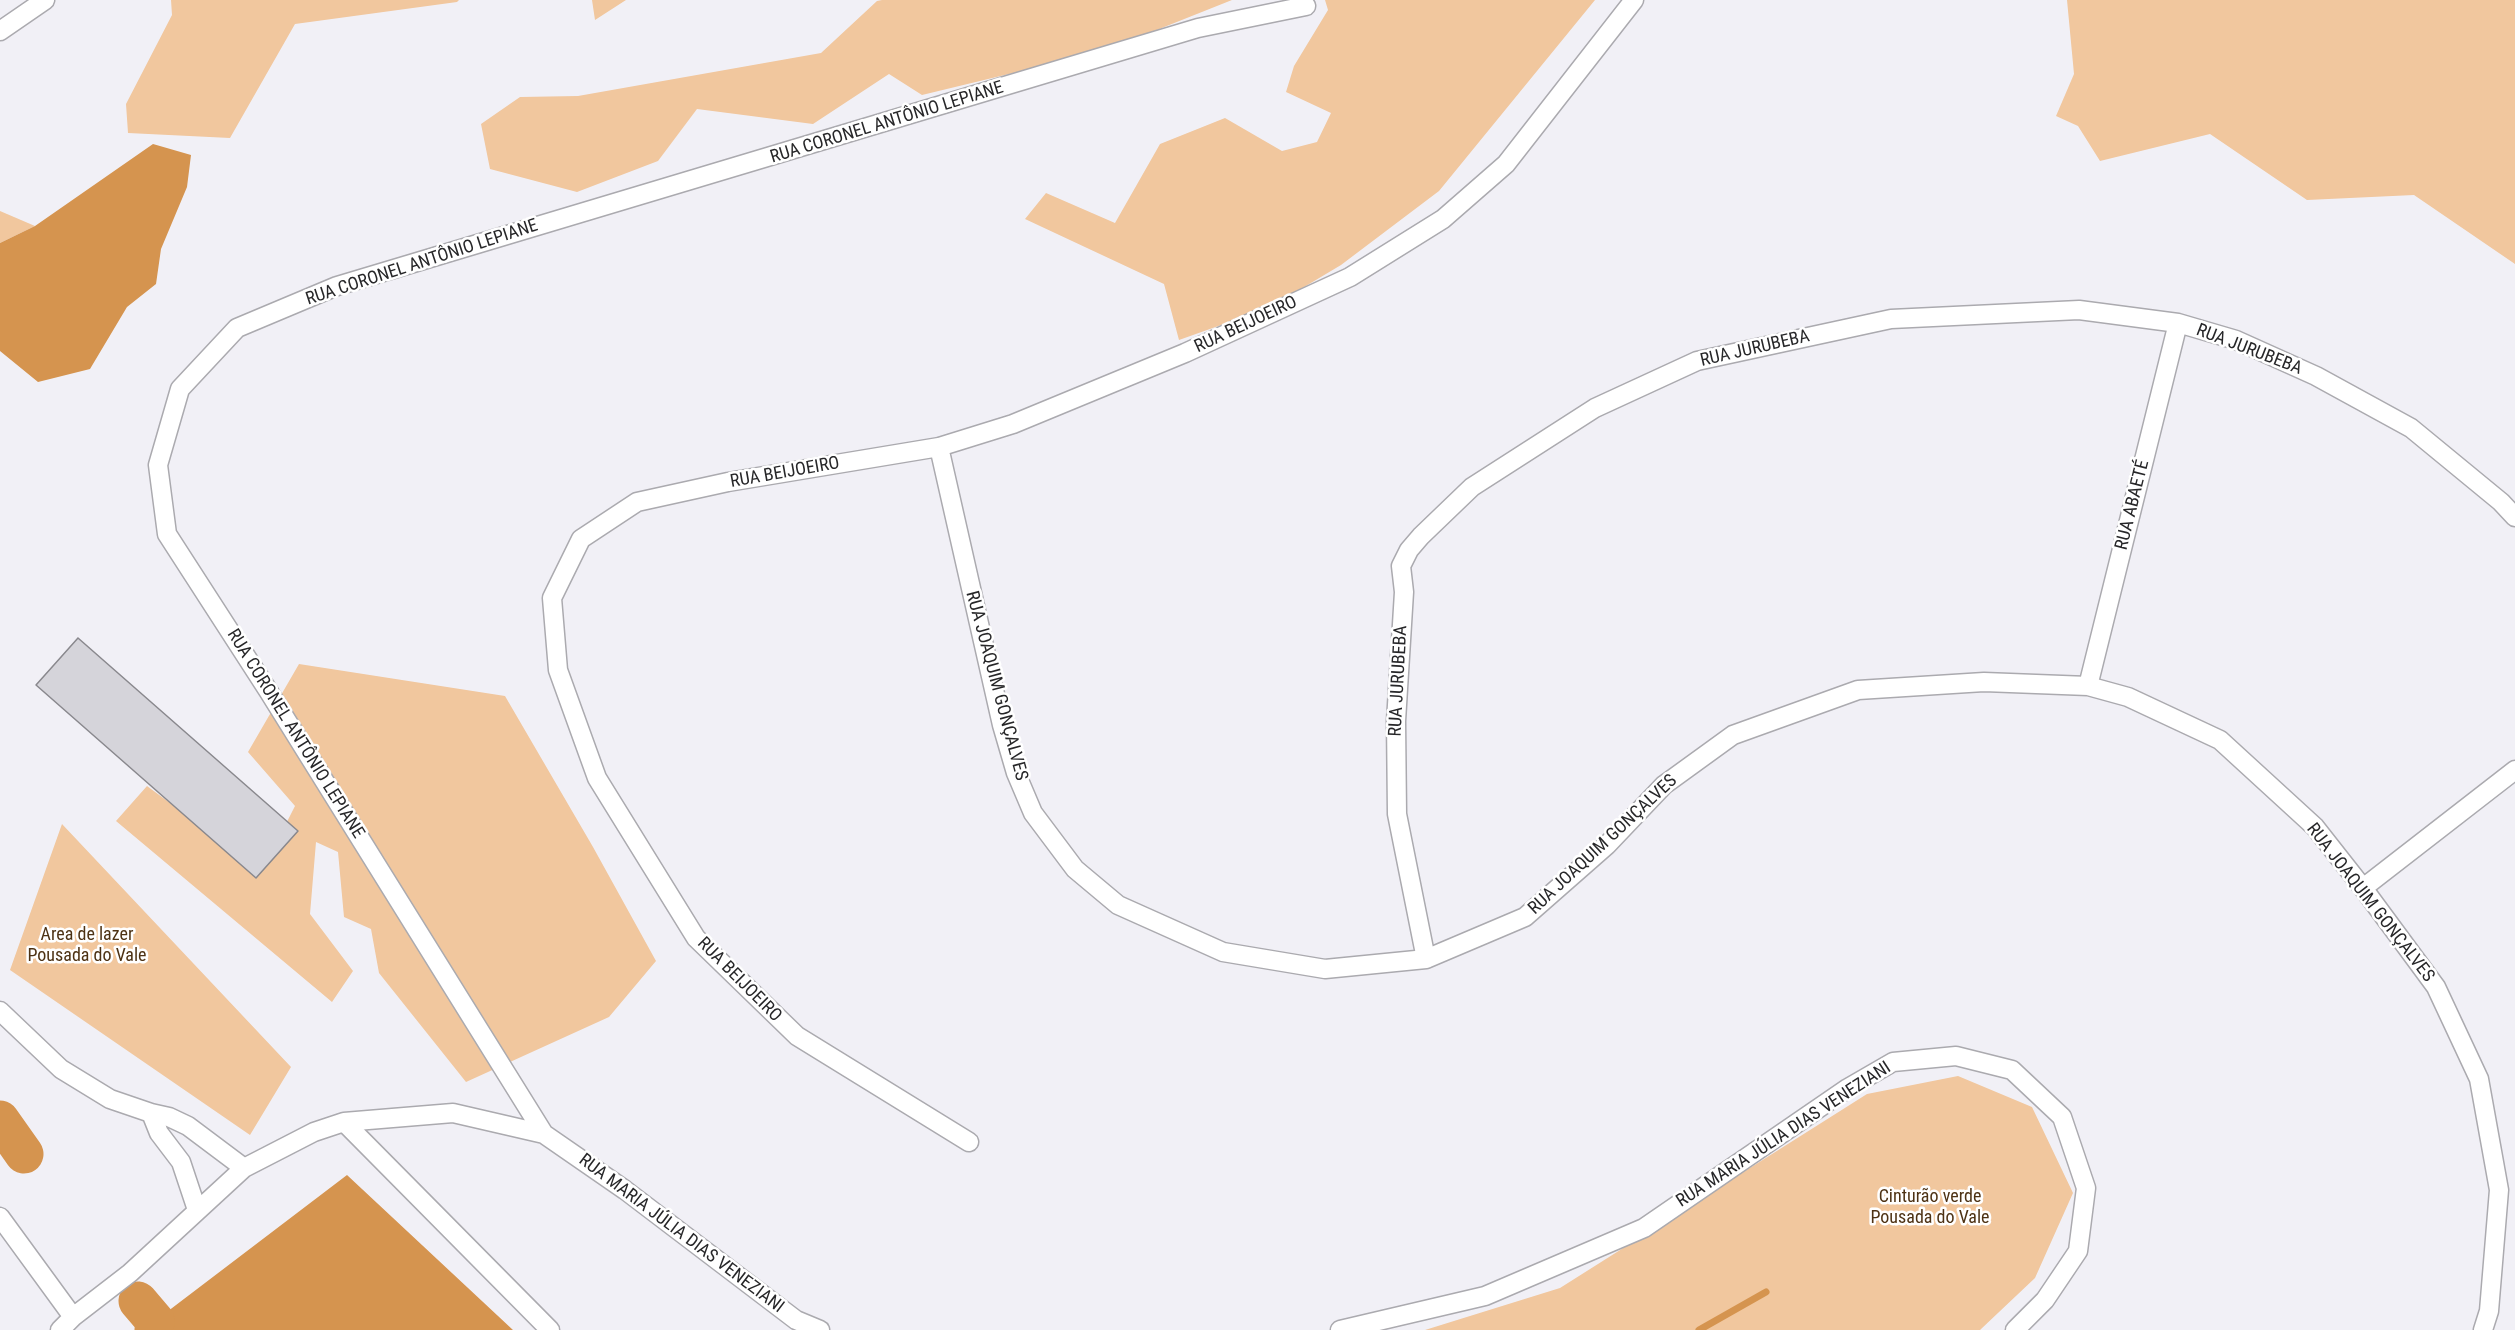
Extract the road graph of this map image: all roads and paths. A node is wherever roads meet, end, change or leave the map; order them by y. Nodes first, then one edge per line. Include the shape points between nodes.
1 (45, 0) edge
2 (1634, 0) edge
3 (1306, 6) dead end
4 (0, 31) edge
5 (2178, 323) junction
6 (939, 447) junction
7 (2515, 517) edge
8 (2088, 686) junction
9 (2515, 770) edge
10 (2363, 888) junction
11 (1426, 959) junction
12 (0, 1011) edge
13 (151, 1113) junction
14 (344, 1122) junction
15 (544, 1134) junction
16 (969, 1142) dead end
17 (244, 1168) junction
18 (198, 1210) junction
19 (0, 1217) edge
20 (73, 1317) junction
21 (60, 1330) edge
22 (550, 1330) edge
23 (820, 1330) edge
24 (1340, 1330) edge
25 (2014, 1330) edge
26 (2483, 1330) edge

1 - 4 street
2 - 6 street, RUA BEIJOEIRO via 1506,164 1443,219 1350,277 1185,353 1013,424
3 - 15 street, RUA CORONEL ANTÔNIO LEPIANE via 1198,28 337,286 237,328 180,389 158,465 167,534
5 - 7 street, RUA JURUBEBA via 2236,340 2316,376 2411,428
5 - 8 street, RUA ABAETÉ
5 - 11 street, RUA JURUBEBA via 2079,310 1890,319 1697,361 1595,408 1472,487 1421,536 1401,566 1404,592 1396,721 1397,814
6 - 11 street, RUA JOAQUIM GONÇALVES via 981,639 1016,773 1033,813 1075,869 1118,905 1223,952 1325,969
6 - 16 street, RUA BEIJOEIRO via 728,482 637,502 580,539 552,597 558,670 597,778 696,938 797,1036
8 - 10 street, RUA JOAQUIM GONÇALVES via 2128,697 2220,740 2315,827
8 - 11 street, RUA JOAQUIM GONÇALVES via 1984,682 1858,690 1733,735 1664,785 1607,845 1525,917
9 - 10 street
10 - 26 street, RUA JOAQUIM GONÇALVES via 2436,987 2479,1079 2499,1190 2489,1311
12 - 13 street via 61,1069 110,1099
13 - 17 street via 188,1126
13 - 18 street via 159,1133 181,1162
14 - 15 street via 453,1113
14 - 17 street via 314,1132
14 - 22 street
15 - 23 street, RUA MARIA JÚLIA DIAS VENEZIANI via 625,1190 796,1320
17 - 18 street
18 - 20 street via 130,1273
19 - 20 street
20 - 21 street
24 - 25 street, RUA MARIA JÚLIA DIAS VENEZIANI via 1485,1296 1644,1228 1848,1088 1893,1062 1956,1056 2012,1070 2062,1117 2086,1188 2078,1251 2045,1300

